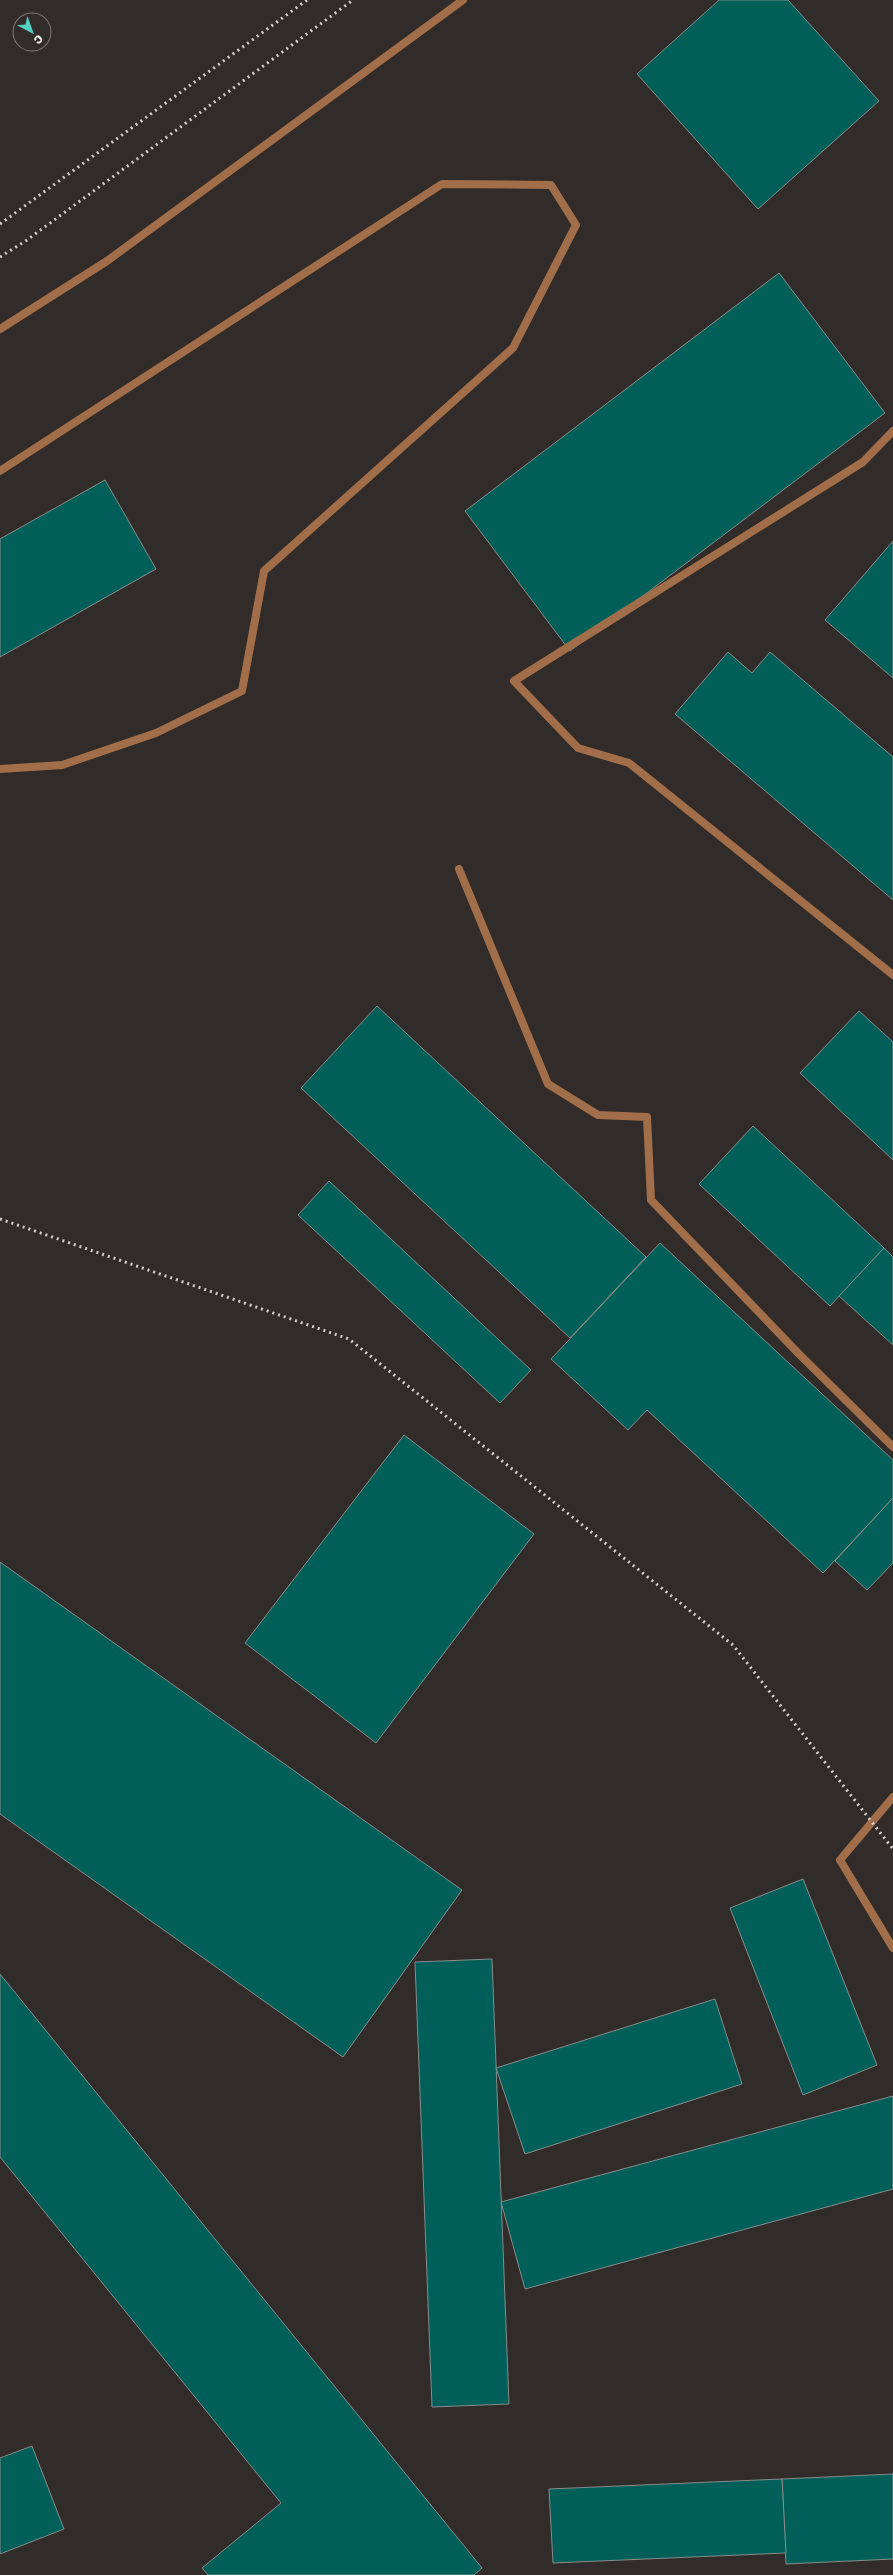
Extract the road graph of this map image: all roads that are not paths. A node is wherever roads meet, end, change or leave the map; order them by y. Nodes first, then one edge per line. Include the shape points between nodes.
1 (463, 0) edge
2 (0, 329) edge
3 (893, 431) edge
4 (0, 471) edge
5 (0, 769) edge
6 (460, 869) dead end
7 (893, 974) edge
8 (893, 1447) edge
9 (893, 1797) edge
10 (893, 1948) edge

1 - 2 lane via 107,261
3 - 7 lane via 863,462 514,681 578,748 629,763
4 - 5 lane via 442,184 551,185 576,225 513,348 264,571 242,691 156,733 62,765
6 - 8 lane via 548,1084 598,1115 647,1117 651,1200 799,1354
9 - 10 lane via 840,1860

